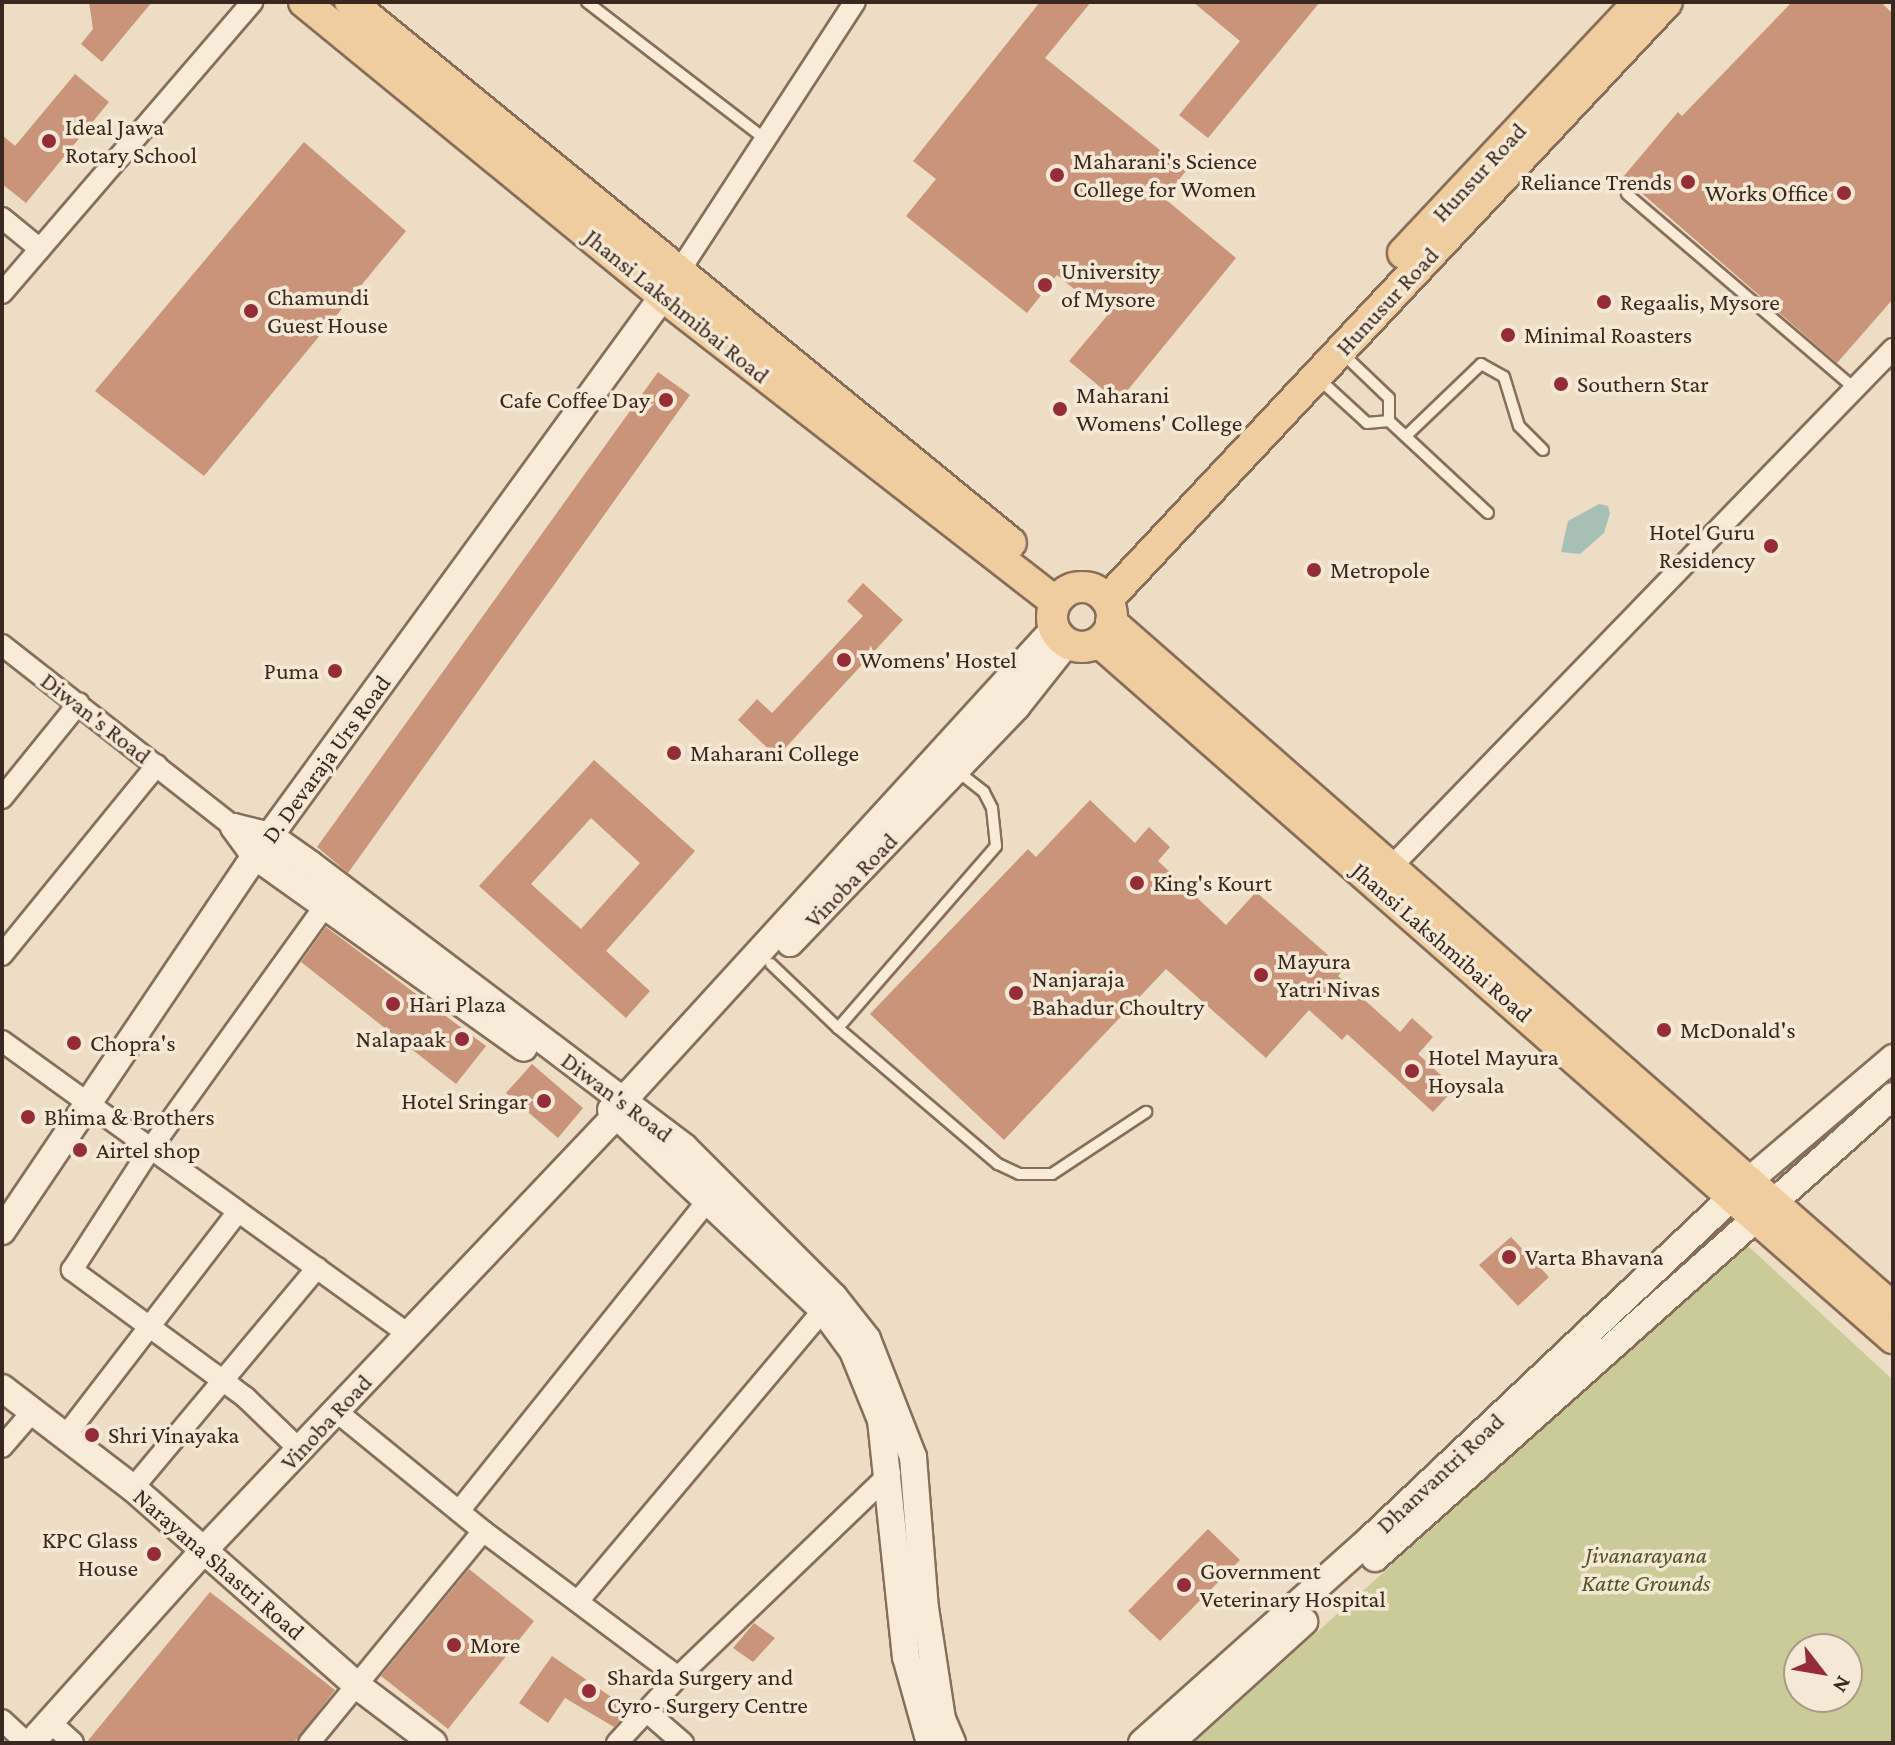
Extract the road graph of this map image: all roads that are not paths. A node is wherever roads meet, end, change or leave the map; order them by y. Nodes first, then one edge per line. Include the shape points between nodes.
1 (252, 2) edge
2 (304, 2) edge
3 (350, 2) edge
4 (587, 2) edge
5 (855, 2) edge
6 (1638, 2) edge
7 (1667, 2) edge
8 (765, 139) junction
9 (1627, 194) dead end
10 (2, 218) edge
11 (40, 249) junction
12 (680, 270) junction
13 (2, 293) edge
14 (665, 298) junction
15 (1893, 349) edge
16 (1340, 351) junction
17 (1316, 377) junction
18 (1852, 386) junction
19 (1389, 421) junction
20 (1406, 436) junction
21 (1543, 450) dead end
22 (1488, 513) dead end
23 (1082, 615) junction
24 (2, 645) edge
25 (79, 703) junction
26 (157, 765) junction
27 (956, 771) junction
28 (2, 798) edge
29 (234, 827) joint
30 (262, 846) junction
31 (1393, 865) junction
32 (332, 896) junction
33 (2, 955) edge
34 (771, 964) junction
35 (838, 1028) junction
36 (2, 1041) edge
37 (1893, 1058) edge
38 (1893, 1096) edge
39 (88, 1103) junction
40 (621, 1109) junction
41 (1146, 1112) dead end
42 (151, 1148) junction
43 (1753, 1198) junction
44 (709, 1199) junction
45 (238, 1212) junction
46 (2, 1231) edge
47 (317, 1268) junction
48 (1893, 1308) edge
49 (823, 1310) junction
50 (150, 1326) junction
51 (408, 1334) junction
52 (1893, 1338) edge
53 (221, 1379) junction
54 (2, 1388) edge
55 (33, 1411) junction
56 (336, 1411) junction
57 (66, 1435) junction
58 (2, 1447) edge
59 (300, 1450) junction
60 (890, 1474) junction
61 (133, 1488) junction
62 (459, 1511) junction
63 (483, 1531) junction
64 (1376, 1545) junction
65 (203, 1551) junction
66 (579, 1600) junction
67 (678, 1677) junction
68 (359, 1687) junction
69 (646, 1711) junction
70 (2, 1720) edge
71 (50, 1722) junction
72 (932, 1741) edge
73 (29, 1743) edge
74 (73, 1743) edge
75 (309, 1743) edge
76 (433, 1743) edge
77 (617, 1743) edge
78 (683, 1743) edge
79 (1142, 1743) edge
80 (1170, 1743) edge

1 - 11 street
2 - 14 main road, Jhansi Lakshmibai Road
3 - 12 main road, Jhansi Lakshmibai Road
4 - 8 lane
5 - 8 street
6 - 23 main road, Hunsur Road
7 - 16 main road, Hunusur Road
8 - 12 street
9 - 18 lane
10 - 11 street
11 - 13 street
12 - 14 street, D. Devaraja Urs Road
12 - 23 main road, Jhansi Lakshmibai Road
14 - 23 main road, Jhansi Lakshmibai Road
14 - 30 street, D. Devaraja Urs Road
15 - 18 street
16 - 17 main road, Hunusur Road
16 - 19 lane via 1389,398
17 - 19 lane via 1367,423
17 - 23 main road, Hunusur Road
18 - 31 street
19 - 20 lane
20 - 21 lane via 1481,364 1504,377 1519,426
20 - 22 lane
23 - 27 street, Vinoba Road
23 - 31 main road, Jhansi Lakshmibai Road
23 - 40 street, Vinoba Road via 631,1092
23 - 43 main road, Jhansi Lakshmibai Road
24 - 25 street, Diwan's Road
25 - 26 street, Diwan's Road
25 - 28 street
26 - 29 street, Diwan's Road
26 - 33 street
27 - 34 street, Vinoba Road
27 - 35 lane via 984,792 992,808 996,846
29 - 30 street, Diwan's Road
30 - 32 street, Diwan's Road
30 - 39 street, D. Devaraja Urs Road
31 - 43 main road, Jhansi Lakshmibai Road
32 - 40 street, Diwan's Road
32 - 42 street
34 - 35 lane
34 - 40 street, Vinoba Road via 641,1102
35 - 41 lane via 998,1164 1019,1174 1052,1174
36 - 39 street
37 - 43 street
38 - 43 street
39 - 42 street
39 - 46 street, D. Devaraja Urs Road
40 - 44 street
40 - 51 street, Vinoba Road
40 - 72 street, Diwan's Road via 722,1182 867,1339 913,1457 925,1608 942,1719
42 - 45 street
42 - 50 street via 72,1270
43 - 48 main road, Jhansi Lakshmibai Road
43 - 52 main road, Jhansi Lakshmibai Road
43 - 64 street, Dhanvantri Road
44 - 49 street
44 - 62 street
45 - 47 street
45 - 50 street
47 - 51 street
47 - 53 street
49 - 60 street via 853,1351 881,1420
49 - 66 street
50 - 53 street
50 - 57 street
51 - 56 street, Vinoba Road
53 - 59 street
53 - 61 street
54 - 55 street, Narayana Shastri Road
55 - 57 street, Narayana Shastri Road
55 - 58 street
56 - 59 street, Vinoba Road
56 - 62 street
57 - 61 street, Narayana Shastri Road
59 - 65 street, Vinoba Road
60 - 67 street
60 - 72 street via 898,1603
61 - 65 street, Narayana Shastri Road
62 - 63 street
63 - 66 street
63 - 68 street
64 - 79 street, Dhanvantri Road
64 - 80 street, Dhanvantri Road
65 - 68 street, Narayana Shastri Road
65 - 71 street, Vinoba Road
66 - 67 street
67 - 69 street
68 - 75 street
68 - 76 street, Narayana Shastri Road
69 - 77 street
69 - 78 street
70 - 73 street
71 - 73 street, Vinoba Road
71 - 74 street

